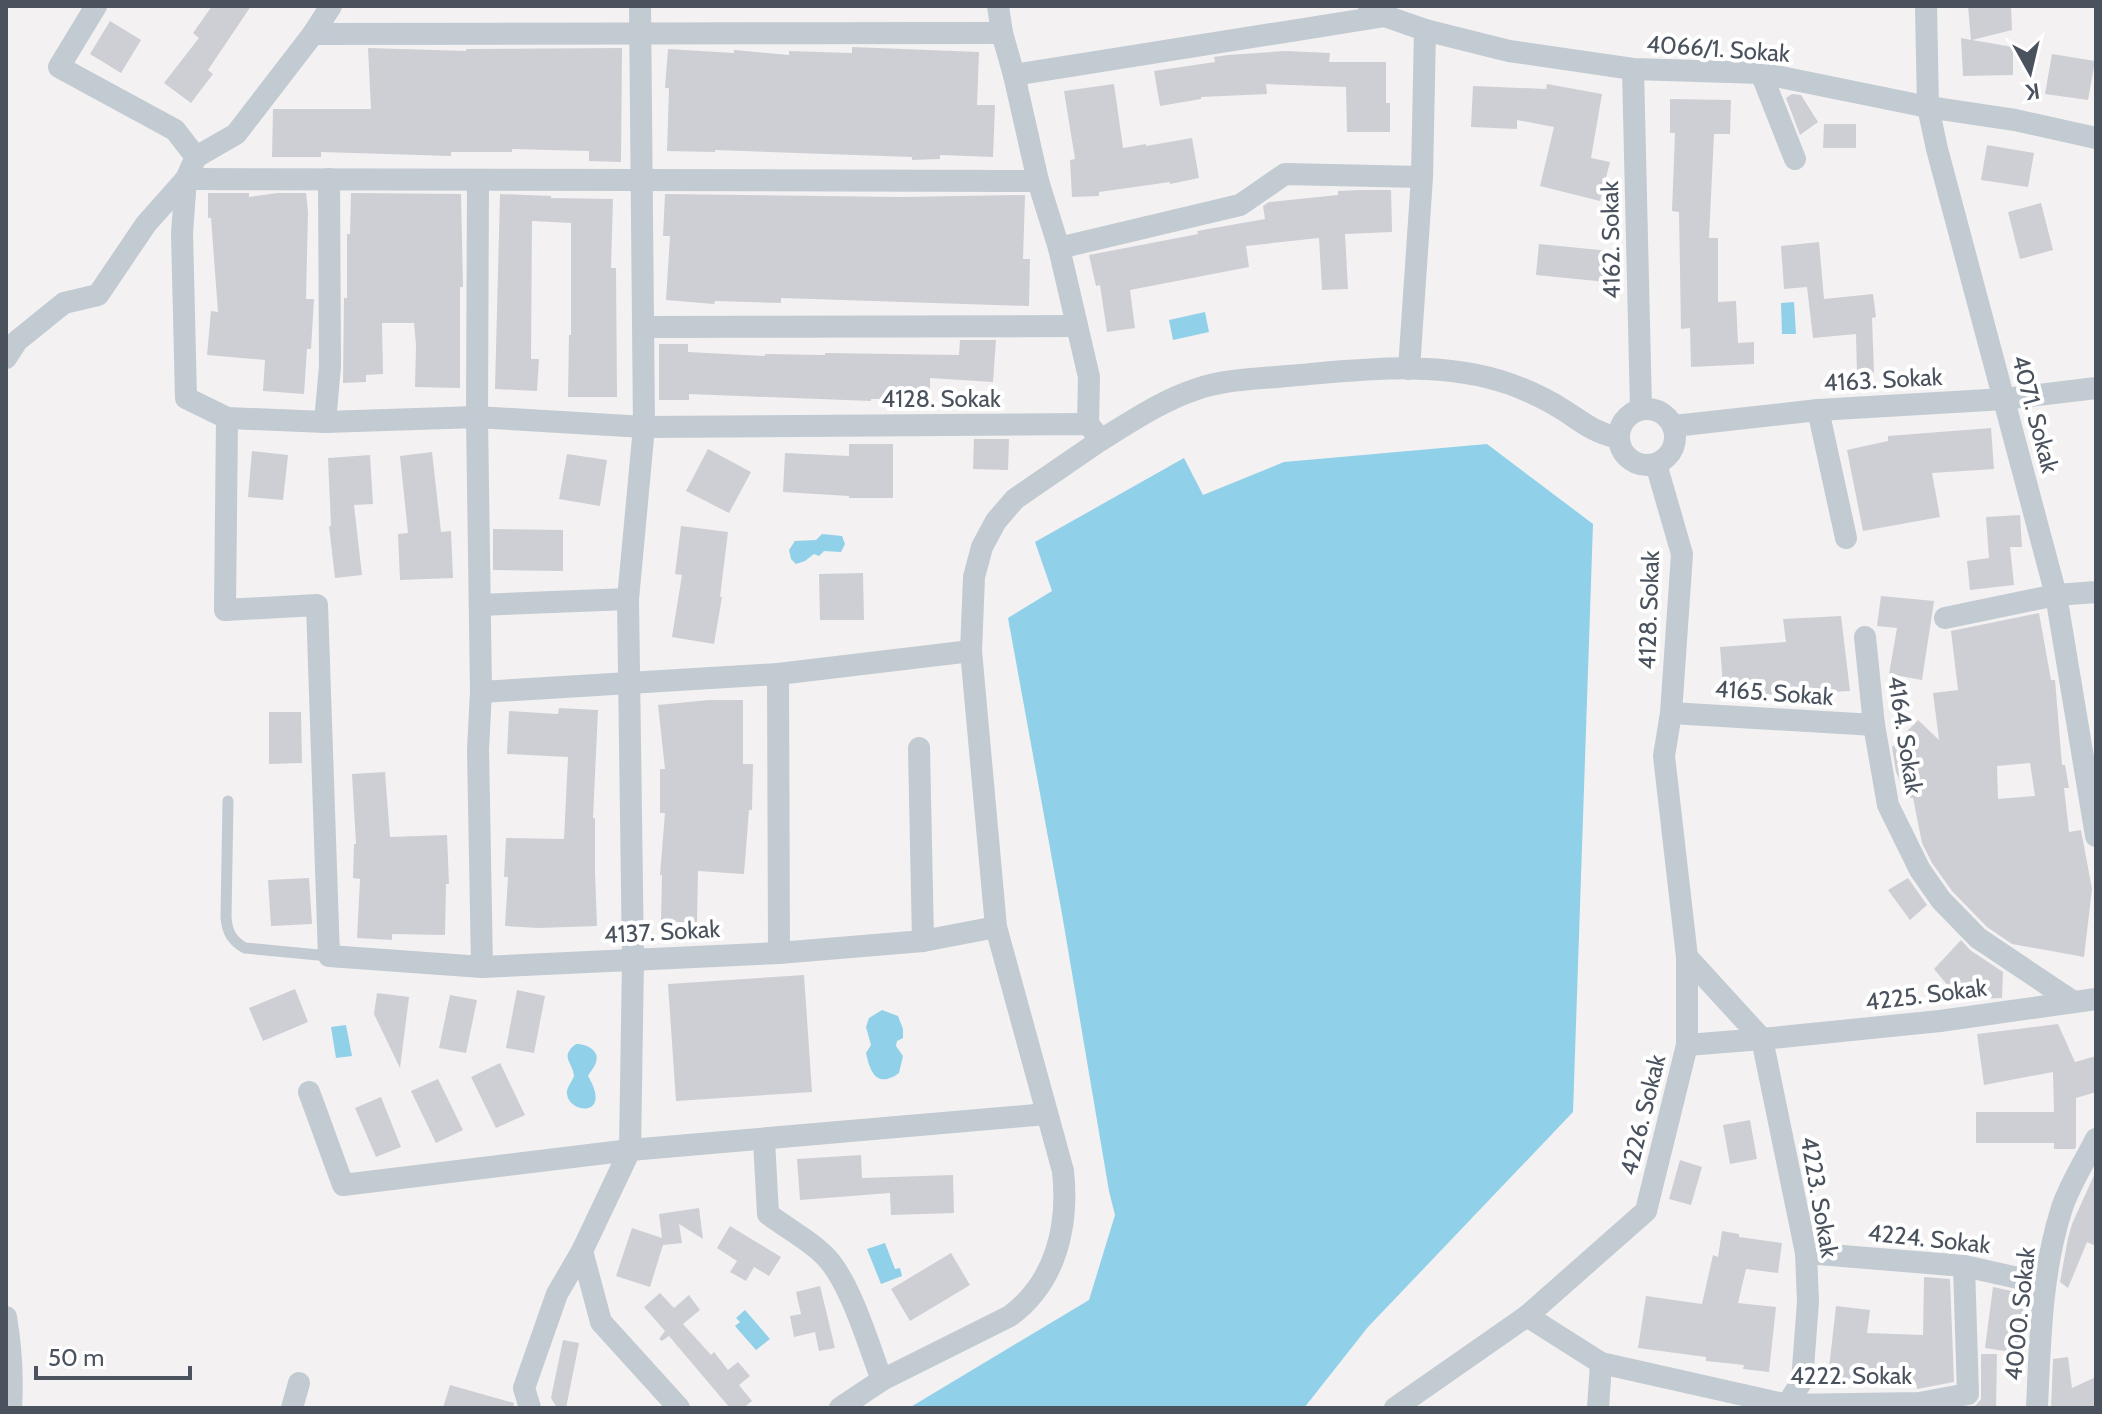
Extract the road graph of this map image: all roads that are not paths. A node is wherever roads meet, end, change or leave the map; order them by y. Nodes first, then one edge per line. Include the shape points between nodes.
1 (96, 6) edge
2 (331, 6) edge
3 (640, 6) edge
4 (998, 6) edge
5 (1926, 6) edge
6 (1377, 11) edge
7 (1425, 30) junction
8 (1002, 33) junction
9 (313, 34) junction
10 (640, 35) junction
11 (1633, 69) junction
12 (1761, 73) junction
13 (1014, 75) junction
14 (1928, 107) junction
15 (2096, 138) edge
16 (196, 157) junction
17 (1795, 159) dead end
18 (1422, 177) junction
19 (186, 179) junction
20 (329, 179) junction
21 (641, 180) junction
22 (478, 181) junction
23 (1038, 181) junction
24 (1059, 248) junction
25 (1077, 326) junction
26 (643, 327) junction
27 (6, 358) edge
28 (1409, 369) junction
29 (2096, 388) edge
30 (2005, 399) junction
31 (1641, 409) junction
32 (1818, 410) junction
33 (477, 417) junction
34 (227, 418) junction
35 (325, 422) junction
36 (1674, 426) junction
37 (644, 427) junction
38 (1095, 432) junction
39 (1619, 438) junction
40 (1656, 464) junction
41 (1846, 538) dead end
42 (2096, 592) edge
43 (2056, 595) junction
44 (628, 599) junction
45 (480, 605) junction
46 (1945, 618) dead end
47 (1865, 637) dead end
48 (971, 651) junction
49 (778, 674) junction
50 (629, 683) junction
51 (481, 692) junction
52 (1671, 713) junction
53 (1874, 725) junction
54 (919, 748) dead end
55 (228, 801) dead end
56 (2096, 836) edge
57 (996, 927) junction
58 (923, 941) junction
59 (779, 953) junction
60 (329, 956) junction
61 (1687, 957) junction
62 (633, 960) junction
63 (482, 967) junction
64 (2096, 999) edge
65 (2072, 1001) junction
66 (1762, 1039) junction
67 (1687, 1045) junction
68 (309, 1092) dead end
69 (1047, 1114) junction
70 (2096, 1139) edge
71 (764, 1140) junction
72 (630, 1150) junction
73 (582, 1251) junction
74 (1806, 1253) junction
75 (1964, 1266) junction
76 (2045, 1284) junction
77 (1527, 1316) junction
78 (6, 1317) edge
79 (1601, 1363) junction
80 (882, 1380) junction
81 (299, 1383) dead end
82 (1786, 1406) edge
83 (11, 1408) edge
84 (292, 1408) edge
85 (530, 1408) edge
86 (679, 1408) edge
87 (840, 1408) edge
88 (1395, 1408) edge
89 (1598, 1408) edge
90 (2037, 1408) edge

1 - 16 street via 59,67 175,130
2 - 9 street
3 - 10 street
4 - 8 street
5 - 14 street, 4071. Sokak
6 - 7 street, 4066/1. Sokak
6 - 13 street
7 - 11 street, 4066/1. Sokak via 1509,51
7 - 18 street
8 - 10 street
8 - 13 street
9 - 10 street
9 - 16 street via 236,134
10 - 21 street
11 - 12 street, 4066/1. Sokak
11 - 31 street, 4162. Sokak
12 - 14 street, 4066/1. Sokak
12 - 17 street
13 - 23 street
14 - 15 street, 4066/1. Sokak
14 - 30 street, 4071. Sokak
16 - 19 street
18 - 24 street via 1285,174 1240,205
18 - 28 street
19 - 20 street
19 - 27 street via 146,224 98,295 64,303 17,341
19 - 34 street via 186,398
20 - 22 street
20 - 35 street via 330,366
21 - 22 street
21 - 23 street
21 - 26 street
22 - 33 street
23 - 24 street
24 - 25 street
25 - 26 street
25 - 38 street
26 - 37 street
28 - 38 street via 1201,387
28 - 39 street via 1476,374 1510,384 1591,429
29 - 30 street, 4163. Sokak
30 - 32 street, 4163. Sokak
30 - 43 street, 4071. Sokak
31 - 36 street via 1661,411
31 - 39 street via 1625,419
32 - 36 street, 4163. Sokak
32 - 41 street
33 - 35 street, 4128. Sokak
33 - 37 street, 4128. Sokak
33 - 45 street
34 - 35 street, 4128. Sokak
34 - 60 street via 225,610 317,605
36 - 40 street via 1675,445
37 - 38 street, 4128. Sokak
37 - 44 street
38 - 48 street via 996,521 974,577
39 - 40 street via 1631,459
40 - 52 street, 4128. Sokak via 1682,554
42 - 43 street
43 - 46 street
43 - 56 street, 4071. Sokak
44 - 45 street
44 - 50 street
45 - 51 street
47 - 53 street, 4164. Sokak
48 - 49 street
48 - 57 street
49 - 50 street
49 - 59 street
50 - 51 street
50 - 62 street
51 - 63 street
52 - 53 street, 4165. Sokak
52 - 61 street, 4226. Sokak via 1664,756
53 - 65 street, 4164. Sokak via 1888,805 1941,900 1978,938
54 - 58 street
55 - 60 lane via 230,935 245,948
57 - 58 street, 4137. Sokak
57 - 69 street
58 - 59 street, 4137. Sokak
59 - 62 street, 4137. Sokak
60 - 63 street, 4137. Sokak
61 - 66 street
61 - 67 street, 4226. Sokak
62 - 63 street, 4137. Sokak
62 - 72 street
64 - 65 street, 4225. Sokak
65 - 66 street, 4225. Sokak
66 - 67 street, 4225. Sokak
66 - 74 street, 4223. Sokak
67 - 77 street, 4226. Sokak via 1646,1211
68 - 72 street via 343,1185
69 - 71 street
69 - 80 street via 1063,1171 1064,1220 1038,1289 1010,1316
70 - 76 street, 4000. Sokak via 2061,1210
71 - 72 street
71 - 80 street via 768,1214 836,1268
72 - 73 street
73 - 85 street via 557,1294 524,1388
73 - 86 street via 601,1322
74 - 75 street, 4224. Sokak
74 - 82 street, 4223. Sokak via 1802,1381
75 - 76 street, 4224. Sokak
75 - 82 street, 4222. Sokak via 1968,1394 1919,1403
76 - 90 street, 4000. Sokak
77 - 79 street, 4222. Sokak
77 - 88 street, 4226. Sokak
78 - 83 street
79 - 82 street, 4222. Sokak
79 - 89 street
80 - 87 street
81 - 84 street

